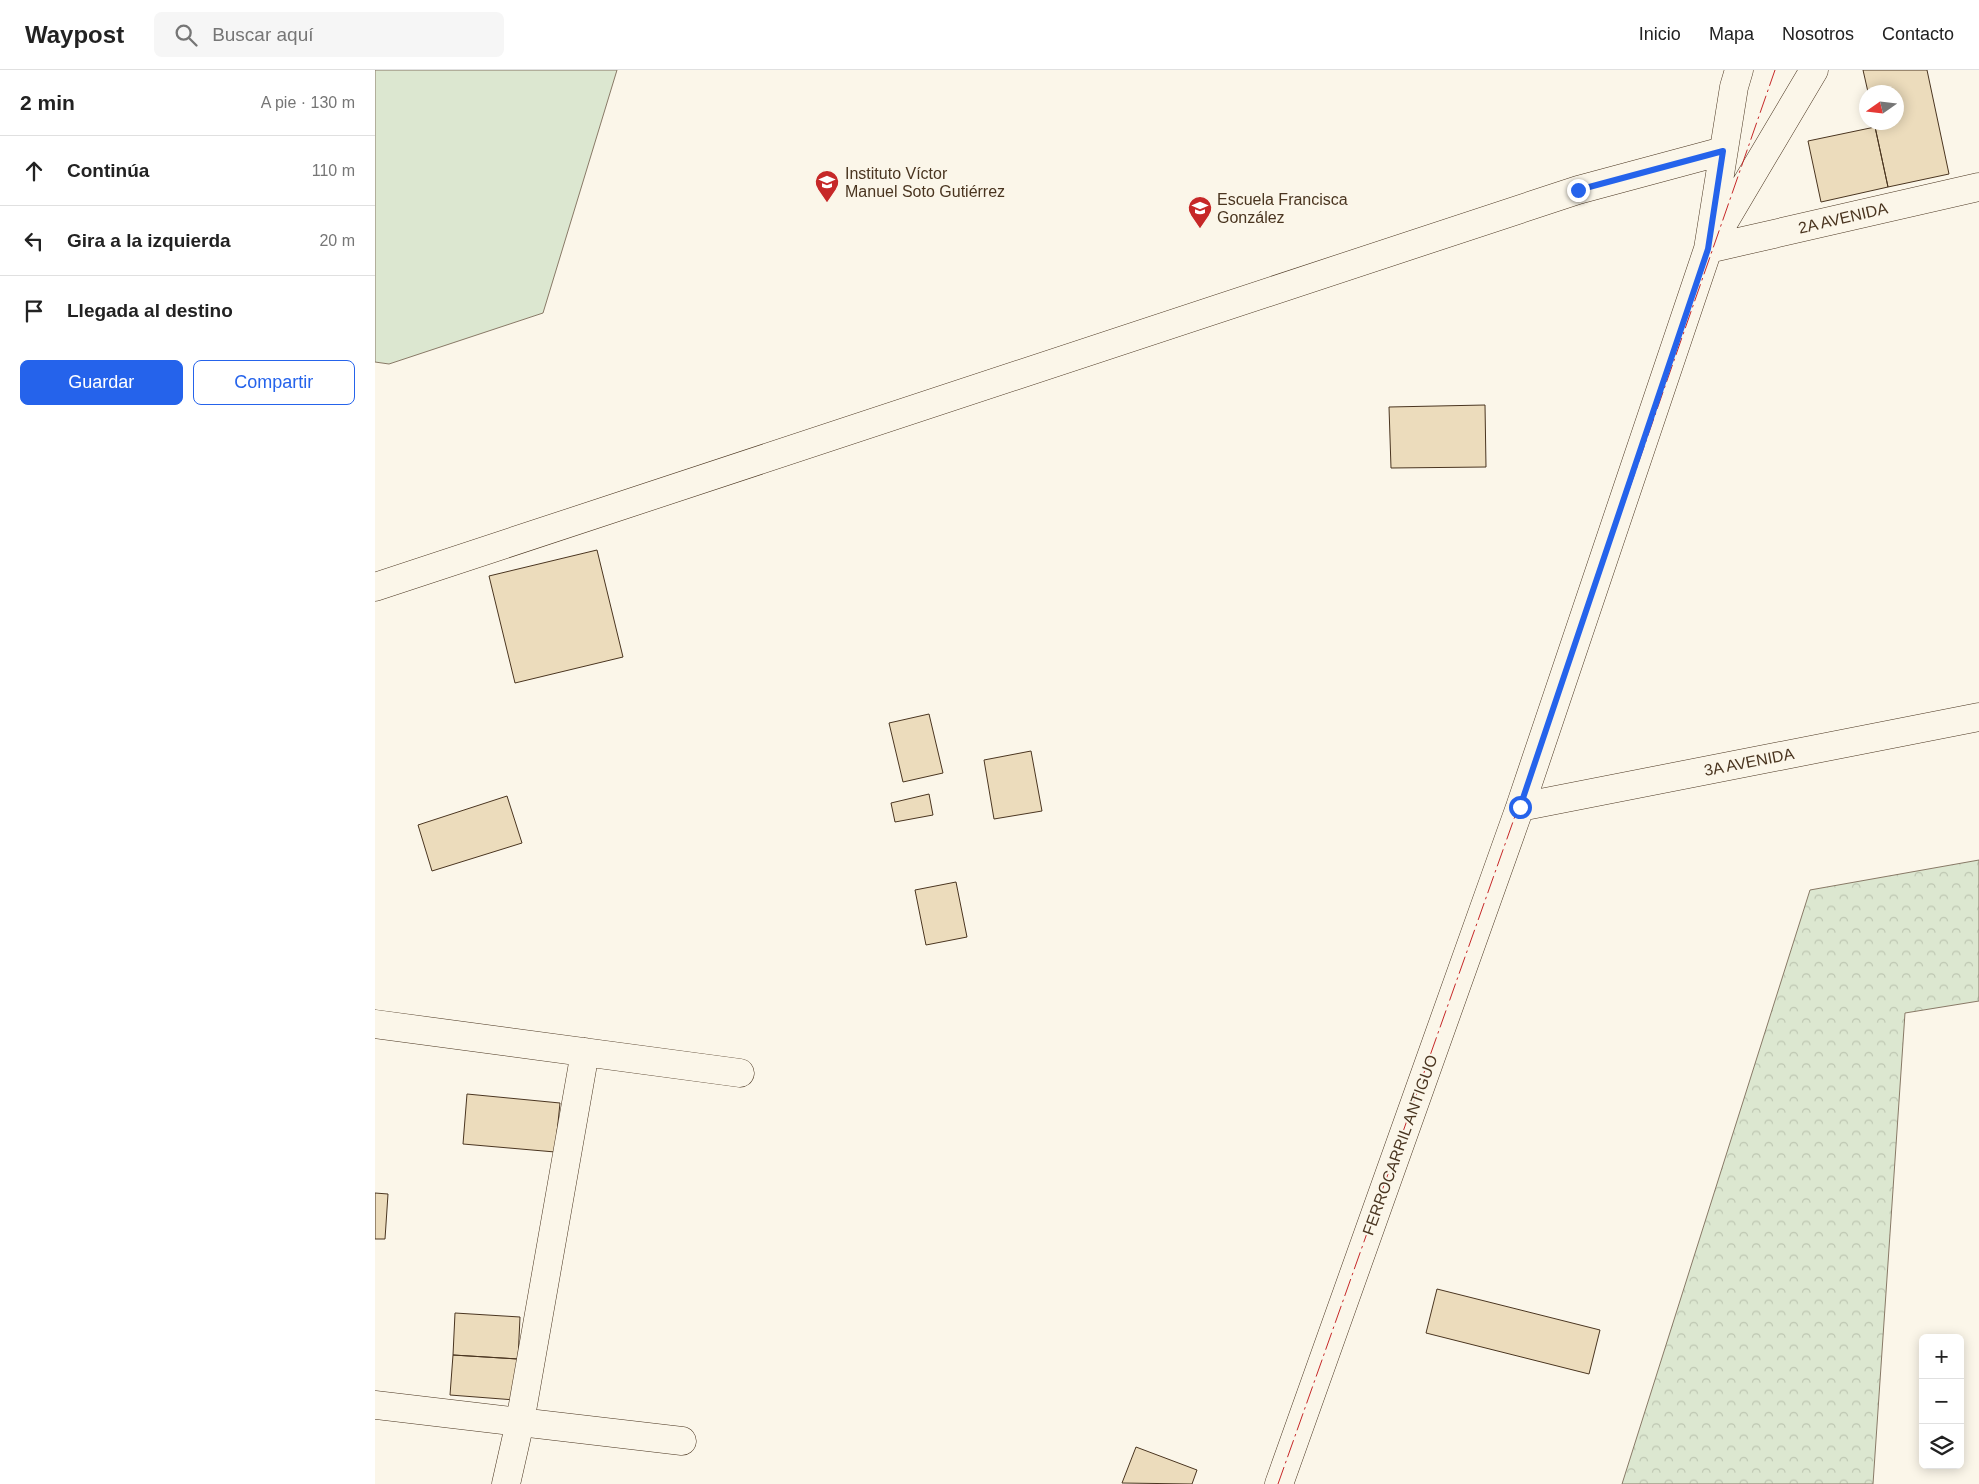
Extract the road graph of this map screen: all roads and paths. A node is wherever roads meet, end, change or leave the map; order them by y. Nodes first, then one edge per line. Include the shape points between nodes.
1 (1739, 70) edge
2 (1814, 70) edge
3 (1723, 151) junction
4 (1979, 187) edge
5 (1708, 249) junction
6 (375, 587) edge
7 (1979, 717) edge
8 (1520, 807) junction
9 (375, 1024) edge
10 (585, 1052) junction
11 (740, 1073) dead end
12 (375, 1405) edge
13 (520, 1422) junction
14 (682, 1441) dead end
15 (506, 1484) edge
16 (1279, 1484) edge

1 - 3 street
2 - 5 street
3 - 5 street
3 - 6 street via 1578,190
4 - 5 street, 2A AVENIDA
5 - 8 street, FERROCARRIL ANTIGUO
7 - 8 street, 3A AVENIDA
8 - 16 street, FERROCARRIL ANTIGUO
9 - 10 street
10 - 11 street
10 - 13 street
12 - 13 street
13 - 14 street
13 - 15 street

